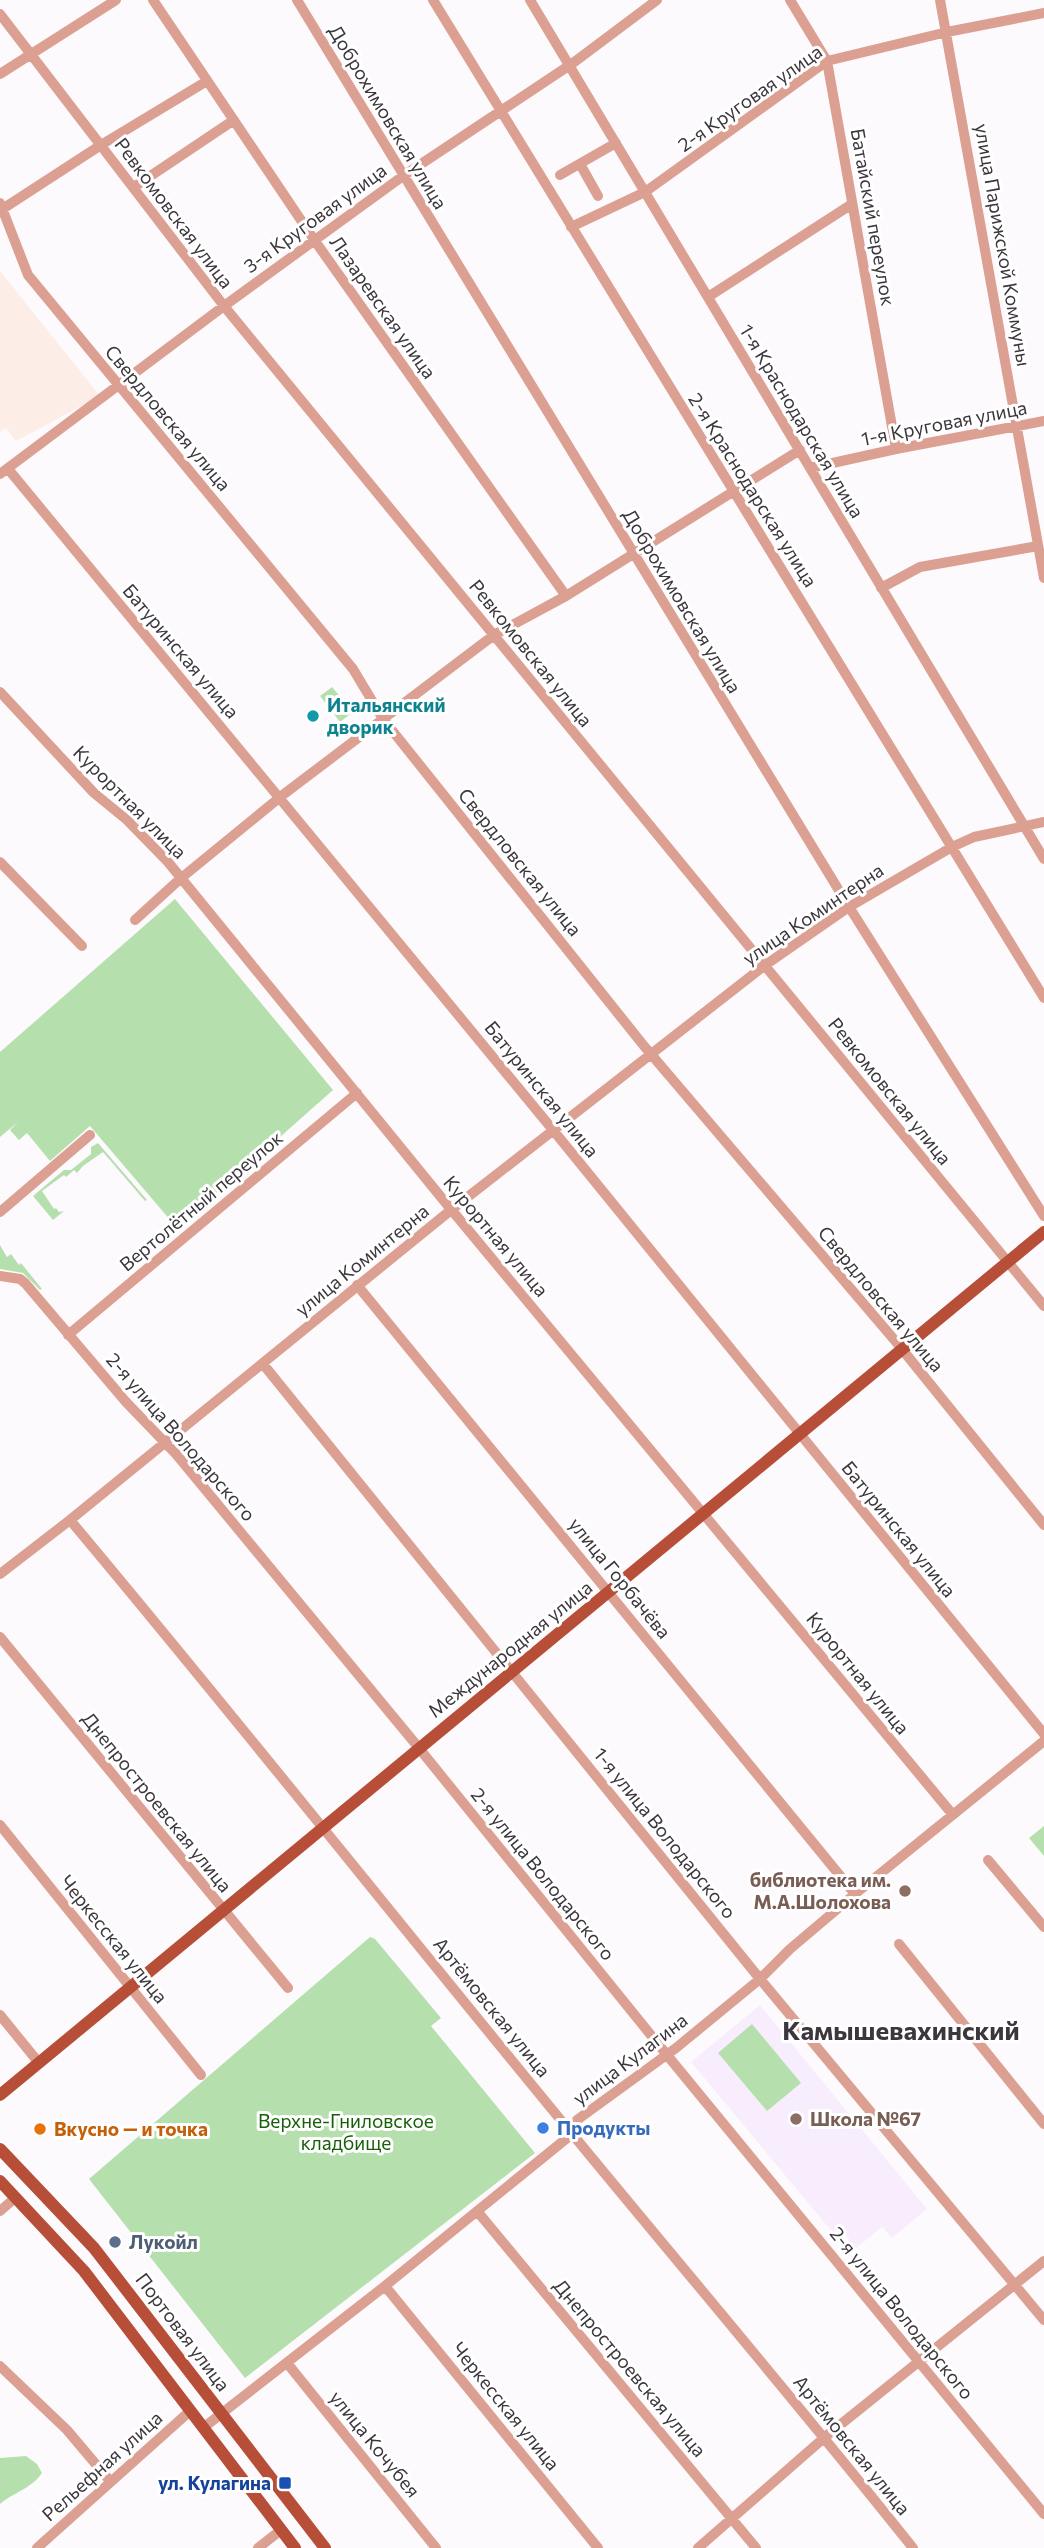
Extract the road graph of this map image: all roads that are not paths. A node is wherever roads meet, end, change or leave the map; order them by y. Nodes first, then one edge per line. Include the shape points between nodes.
1 (116, 0) edge
2 (153, 0) edge
3 (297, 0) edge
4 (433, 0) edge
5 (530, 0) edge
6 (657, 0) edge
7 (790, 0) edge
8 (940, 0) edge
9 (1044, 13) edge
10 (0, 14) edge
11 (947, 32) junction
12 (30, 54) junction
13 (827, 61) junction
14 (570, 65) junction
15 (0, 74) edge
16 (207, 81) junction
17 (500, 110) junction
18 (234, 120) junction
19 (616, 143) junction
20 (101, 145) junction
21 (580, 164) junction
22 (560, 175) dead end
23 (403, 176) junction
24 (134, 187) junction
25 (645, 192) junction
26 (598, 196) dead end
27 (852, 204) junction
28 (2, 206) edge
29 (571, 227) junction
30 (315, 241) junction
31 (708, 297) junction
32 (224, 306) junction
33 (118, 385) junction
34 (1044, 421) edge
35 (1017, 426) junction
36 (897, 449) junction
37 (800, 450) junction
38 (810, 468) junction
39 (4, 472) edge
40 (734, 492) junction
41 (1038, 546) junction
42 (633, 554) junction
43 (1044, 578) edge
44 (881, 588) junction
45 (566, 596) junction
46 (494, 635) junction
47 (0, 692) edge
48 (383, 719) junction
49 (279, 798) junction
50 (1044, 822) edge
51 (1024, 827) junction
52 (952, 847) junction
53 (1044, 859) edge
54 (0, 862) edge
55 (180, 879) junction
56 (849, 907) junction
57 (135, 920) dead end
58 (82, 946) dead end
59 (764, 966) junction
60 (1044, 998) edge
61 (651, 1054) junction
62 (357, 1093) junction
63 (554, 1130) junction
64 (90, 1135) dead end
65 (451, 1210) junction
66 (0, 1212) edge
67 (1044, 1216) edge
68 (1044, 1232) edge
69 (1008, 1262) junction
70 (0, 1276) edge
71 (357, 1285) junction
72 (1044, 1306) edge
73 (68, 1335) junction
74 (902, 1349) junction
75 (263, 1364) junction
76 (799, 1434) junction
77 (164, 1444) junction
78 (704, 1513) junction
79 (70, 1520) junction
80 (1044, 1525) edge
81 (0, 1574) edge
82 (610, 1592) junction
83 (0, 1637) edge
84 (512, 1671) junction
85 (1044, 1734) edge
86 (1044, 1741) edge
87 (419, 1748) junction
88 (953, 1815) junction
89 (0, 1825) edge
90 (324, 1827) junction
91 (988, 1860) dead end
92 (855, 1894) junction
93 (223, 1910) junction
94 (1044, 1927) edge
95 (899, 1944) dead end
96 (760, 1979) junction
97 (130, 1988) junction
98 (288, 1988) dead end
99 (0, 2015) edge
100 (667, 2055) junction
101 (39, 2063) junction
102 (201, 2074) dead end
103 (0, 2095) edge
104 (1044, 2124) edge
105 (572, 2134) junction
106 (0, 2149) edge
107 (0, 2181) edge
108 (15, 2198) junction
109 (0, 2211) edge
110 (477, 2211) junction
111 (1044, 2261) edge
112 (116, 2276) junction
113 (1015, 2285) junction
114 (385, 2286) junction
115 (100, 2292) junction
116 (1044, 2320) edge
117 (920, 2362) junction
118 (287, 2363) junction
119 (0, 2366) edge
120 (190, 2411) junction
121 (222, 2414) junction
122 (203, 2428) junction
123 (825, 2437) junction
124 (110, 2481) junction
125 (1044, 2514) edge
126 (733, 2519) junction
127 (281, 2530) junction
128 (37, 2548) edge
129 (258, 2548) edge
130 (295, 2548) edge
131 (325, 2548) edge
132 (436, 2548) edge
133 (598, 2548) edge
134 (698, 2548) edge
135 (756, 2548) edge
136 (914, 2548) edge

1 - 12 street
2 - 16 street, Лазаревская улица
3 - 23 street, Доброхимовская улица
4 - 17 street, 2-я Краснодарская улица
5 - 14 street, 1-я Краснодарская улица
6 - 14 street, 3-я Круговая улица
7 - 13 street, Батайский переулок
8 - 11 street, улица Парижской Коммуны
9 - 11 street, 2-я Круговая улица
10 - 12 street, Ревкомовская улица
11 - 13 street, 2-я Круговая улица
11 - 35 street, улица Парижской Коммуны
12 - 15 street
12 - 20 street, Ревкомовская улица
13 - 25 street, 2-я Круговая улица
13 - 27 street, Батайский переулок
14 - 17 street, 3-я Круговая улица
14 - 19 street, 1-я Краснодарская улица
16 - 18 street, Лазаревская улица
16 - 20 street
17 - 23 street, 3-я Круговая улица
17 - 29 street, 2-я Краснодарская улица
18 - 24 street
18 - 30 street, Лазаревская улица
19 - 21 street
19 - 25 street, 1-я Краснодарская улица
20 - 24 street, Ревкомовская улица
20 - 28 street
21 - 22 street
21 - 26 street
23 - 30 street, 3-я Круговая улица
23 - 42 street, Доброхимовская улица
24 - 32 street, Ревкомовская улица
25 - 29 street, 2-я Круговая улица
25 - 31 street, 1-я Краснодарская улица
27 - 31 street
27 - 36 street, Батайский переулок
28 - 33 street, Свердловская улица via 28,275
29 - 40 street, 2-я Краснодарская улица
30 - 32 street, 3-я Круговая улица
30 - 45 street, Лазаревская улица
31 - 37 street, 1-я Краснодарская улица
32 - 33 street, 3-я Круговая улица
32 - 46 street, Ревкомовская улица
33 - 39 street, 3-я Круговая улица
33 - 48 street, Свердловская улица via 353,668
34 - 35 street, 1-я Круговая улица
35 - 36 street, 1-я Круговая улица
35 - 41 street, улица Парижской Коммуны
36 - 38 street, 1-я Круговая улица
37 - 38 street, 1-я Краснодарская улица
37 - 40 street
38 - 44 street, 1-я Краснодарская улица
39 - 49 street, Батуринская улица
40 - 42 street
40 - 52 street, 2-я Краснодарская улица
41 - 43 street, улица Парижской Коммуны
41 - 44 street via 920,567
42 - 45 street
42 - 56 street, Доброхимовская улица
44 - 51 street, 1-я Краснодарская улица
45 - 46 street
46 - 48 street
46 - 59 street, Ревкомовская улица
47 - 55 street, Курортная улица
48 - 49 street
48 - 61 street, Свердловская улица
49 - 55 street
49 - 63 street, Батуринская улица
50 - 51 street, улица Коминтерна
51 - 52 street, улица Коминтерна via 974,837
51 - 53 street, 1-я Краснодарская улица
52 - 56 street, улица Коминтерна
52 - 60 street, 2-я Краснодарская улица
54 - 58 street
55 - 57 street
55 - 62 street, Курортная улица
56 - 59 street, улица Коминтерна
56 - 67 street, Доброхимовская улица
59 - 61 street, улица Коминтерна
59 - 69 street, Ревкомовская улица
61 - 63 street, улица Коминтерна
61 - 74 street, Свердловская улица
62 - 65 street, Курортная улица
62 - 73 street, Вертолётный переулок
63 - 65 street, улица Коминтерна
63 - 76 street, Батуринская улица
64 - 66 street
65 - 71 street, улица Коминтерна
65 - 78 street, Курортная улица
68 - 69 main road, Международная улица
69 - 72 street, Ревкомовская улица
69 - 74 main road, Международная улица
70 - 73 street, 2-я улица Володарского via 25,1283
71 - 75 street, улица Коминтерна
71 - 82 street, улица Горбачёва
73 - 77 street, 2-я улица Володарского
74 - 76 main road, Международная улица
74 - 80 street, Свердловская улица
75 - 77 street, улица Коминтерна
75 - 84 street, 1-я улица Володарского
76 - 78 main road, Международная улица
76 - 85 street, Батуринская улица
77 - 79 street, улица Коминтерна
77 - 87 street, 2-я улица Володарского
78 - 82 main road, Международная улица
78 - 88 street, Курортная улица
79 - 81 street, улица Коминтерна
79 - 90 street, Артёмовская улица
82 - 84 main road, Международная улица
82 - 92 street, улица Горбачёва
83 - 93 street, Днепростроевская улица
84 - 87 main road, Международная улица
84 - 96 street, 1-я улица Володарского
86 - 88 street, улица Кулагина
87 - 90 main road, Международная улица
87 - 100 street, 2-я улица Володарского
88 - 92 street, улица Кулагина
89 - 97 street, Черкесская улица
90 - 93 main road, Международная улица
90 - 105 street, Артёмовская улица
91 - 94 street
92 - 96 street, улица Кулагина
93 - 97 main road, Международная улица
93 - 98 street, Днепростроевская улица
95 - 104 street
96 - 100 street, улица Кулагина
96 - 113 street, 1-я улица Володарского
97 - 101 main road, Международная улица
97 - 102 street, Черкесская улица
99 - 101 street
100 - 105 street, улица Кулагина via 578,2120
100 - 117 street, 2-я улица Володарского
101 - 103 main road, Международная улица
105 - 110 street, улица Кулагина
105 - 123 street, Артёмовская улица
106 - 112 main road, Портовая улица
107 - 108 main road
108 - 109 street
108 - 115 main road
110 - 114 street, улица Кулагина
110 - 126 street, Днепростроевская улица
111 - 113 street
112 - 115 main road via 102,2279
112 - 121 main road, Портовая улица
113 - 116 street, 1-я улица Володарского
113 - 117 street
114 - 118 street, улица Кулагина
114 - 133 street, Черкесская улица
115 - 120 main road
117 - 123 street
117 - 125 street, 2-я улица Володарского
118 - 121 street, улица Кулагина
118 - 132 street, улица Кочубея
119 - 124 street via 67,2430
120 - 122 main road
120 - 124 street, Рельефная улица
121 - 122 street, улица Кулагина
121 - 131 main road, Портовая улица
122 - 127 main road
123 - 126 street
123 - 136 street, Артёмовская улица
124 - 128 street, Рельефная улица
126 - 134 street
126 - 135 street, Днепростроевская улица
127 - 129 street
127 - 130 main road

